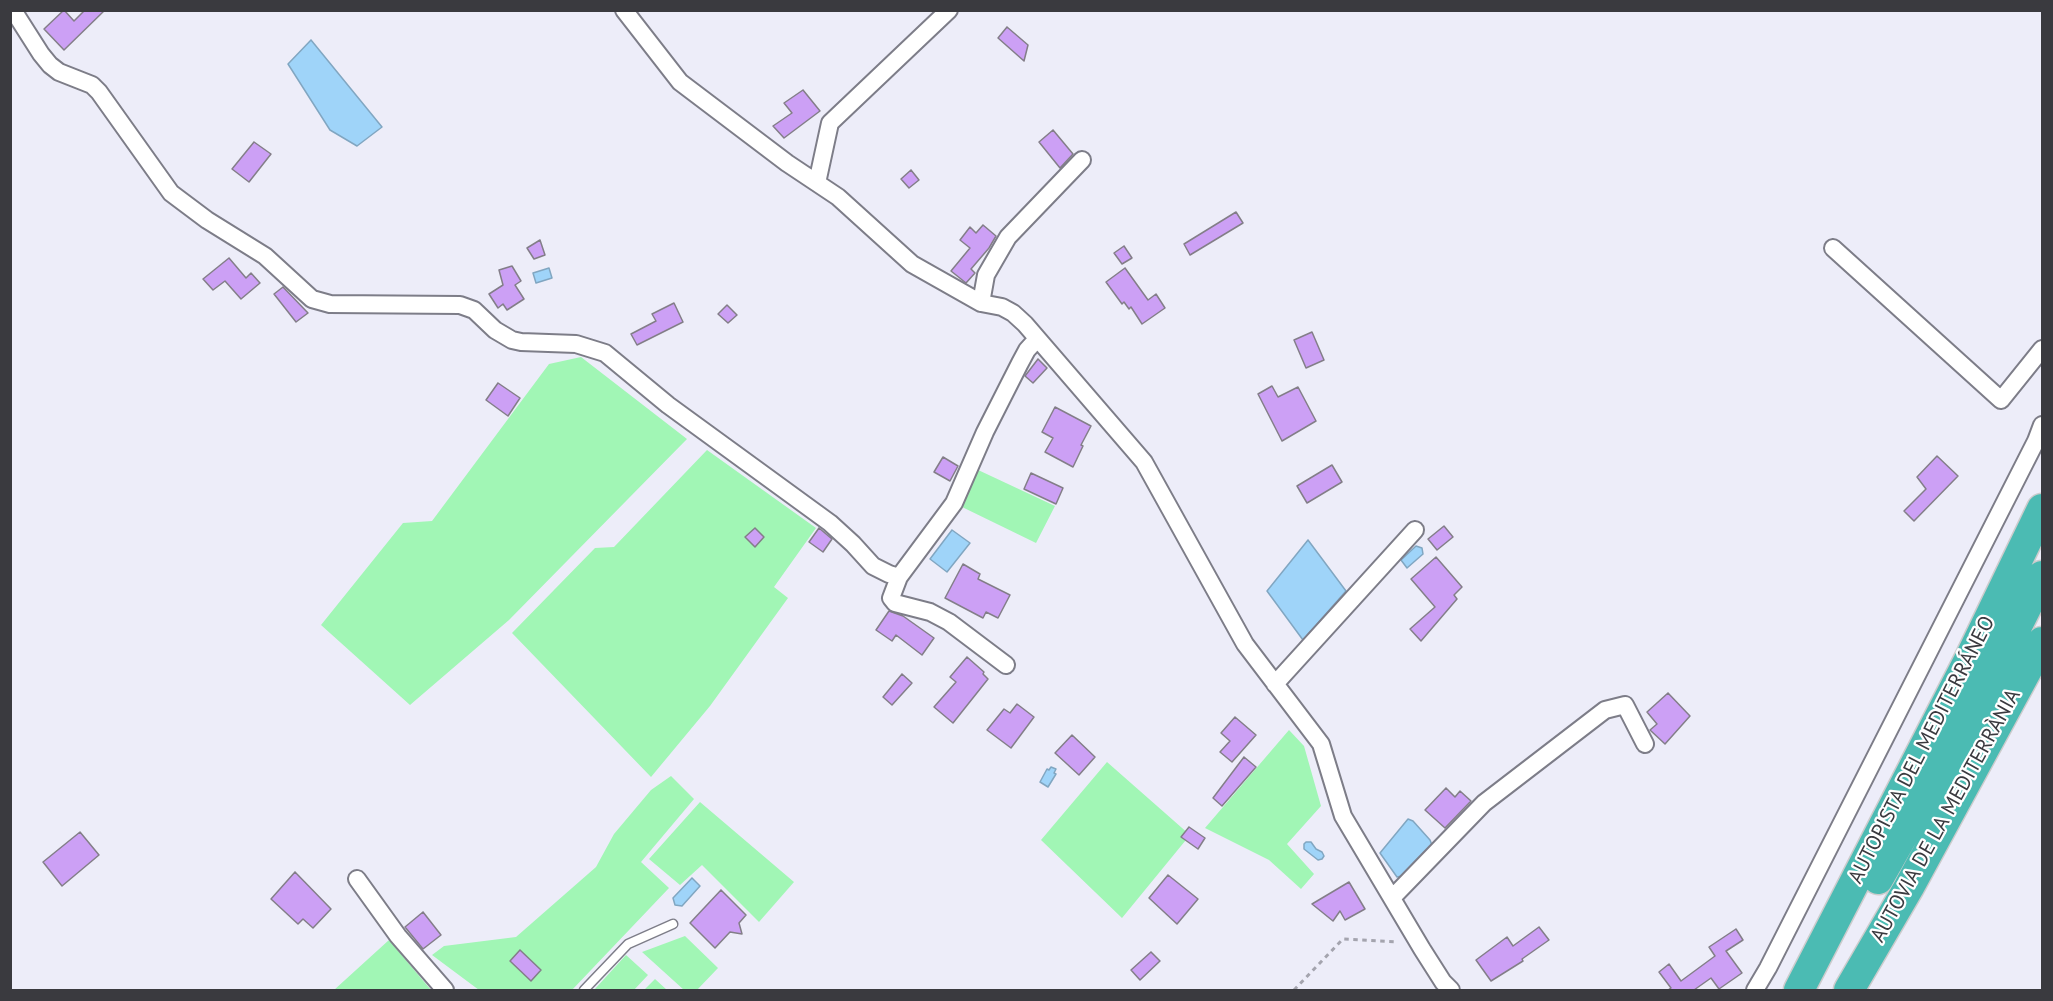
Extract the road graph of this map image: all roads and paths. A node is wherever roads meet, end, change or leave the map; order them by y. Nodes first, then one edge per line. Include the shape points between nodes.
1 (13, 10) edge
2 (624, 10) edge
3 (949, 10) edge
4 (1082, 160) dead end
5 (817, 183) junction
6 (1833, 248) dead end
7 (981, 303) junction
8 (1037, 339) junction
9 (2043, 349) edge
10 (2043, 425) edge
11 (2043, 509) edge
12 (1415, 530) dead end
13 (2043, 576) edge
14 (899, 577) junction
15 (2043, 642) edge
16 (1006, 665) dead end
17 (1275, 684) junction
18 (1645, 744) dead end
19 (357, 879) dead end
20 (1392, 898) junction
21 (673, 924) dead end
22 (1418, 942) junction
23 (446, 990) edge
24 (584, 990) edge
25 (1294, 990) edge
26 (1451, 990) edge
27 (1755, 990) edge
28 (1799, 990) edge
29 (1814, 990) edge
30 (1849, 990) edge

1 - 14 street via 50,65 99,92 171,193 266,256 312,299 330,304 460,305 474,310 512,340 576,344 605,353 668,405 830,523 873,566
2 - 5 street via 680,82
3 - 5 street via 830,123
4 - 7 street via 1008,237 986,275
5 - 7 street via 912,264
6 - 9 street via 2001,400
7 - 8 street via 1002,307 1013,314
8 - 14 street via 1027,350 985,432 954,503
8 - 17 street via 1144,462 1245,644
10 - 27 street
11 - 28 highway, AUTOPISTA DEL MEDITERRÁNEO
12 - 17 street
13 - 29 highway, AUTOVIA DE LA MEDITERRÀNIA via 1983,694
14 - 16 street via 891,598 895,603 930,612 949,622
15 - 30 highway, AUTOVIA DE LA MEDITERRÀNIA
17 - 20 street via 1321,744 1343,816
18 - 20 street via 1625,705 1605,710 1484,803
19 - 23 street via 398,936
20 - 22 street
21 - 24 lane via 628,944
22 - 25 path via 1343,939
22 - 26 street

